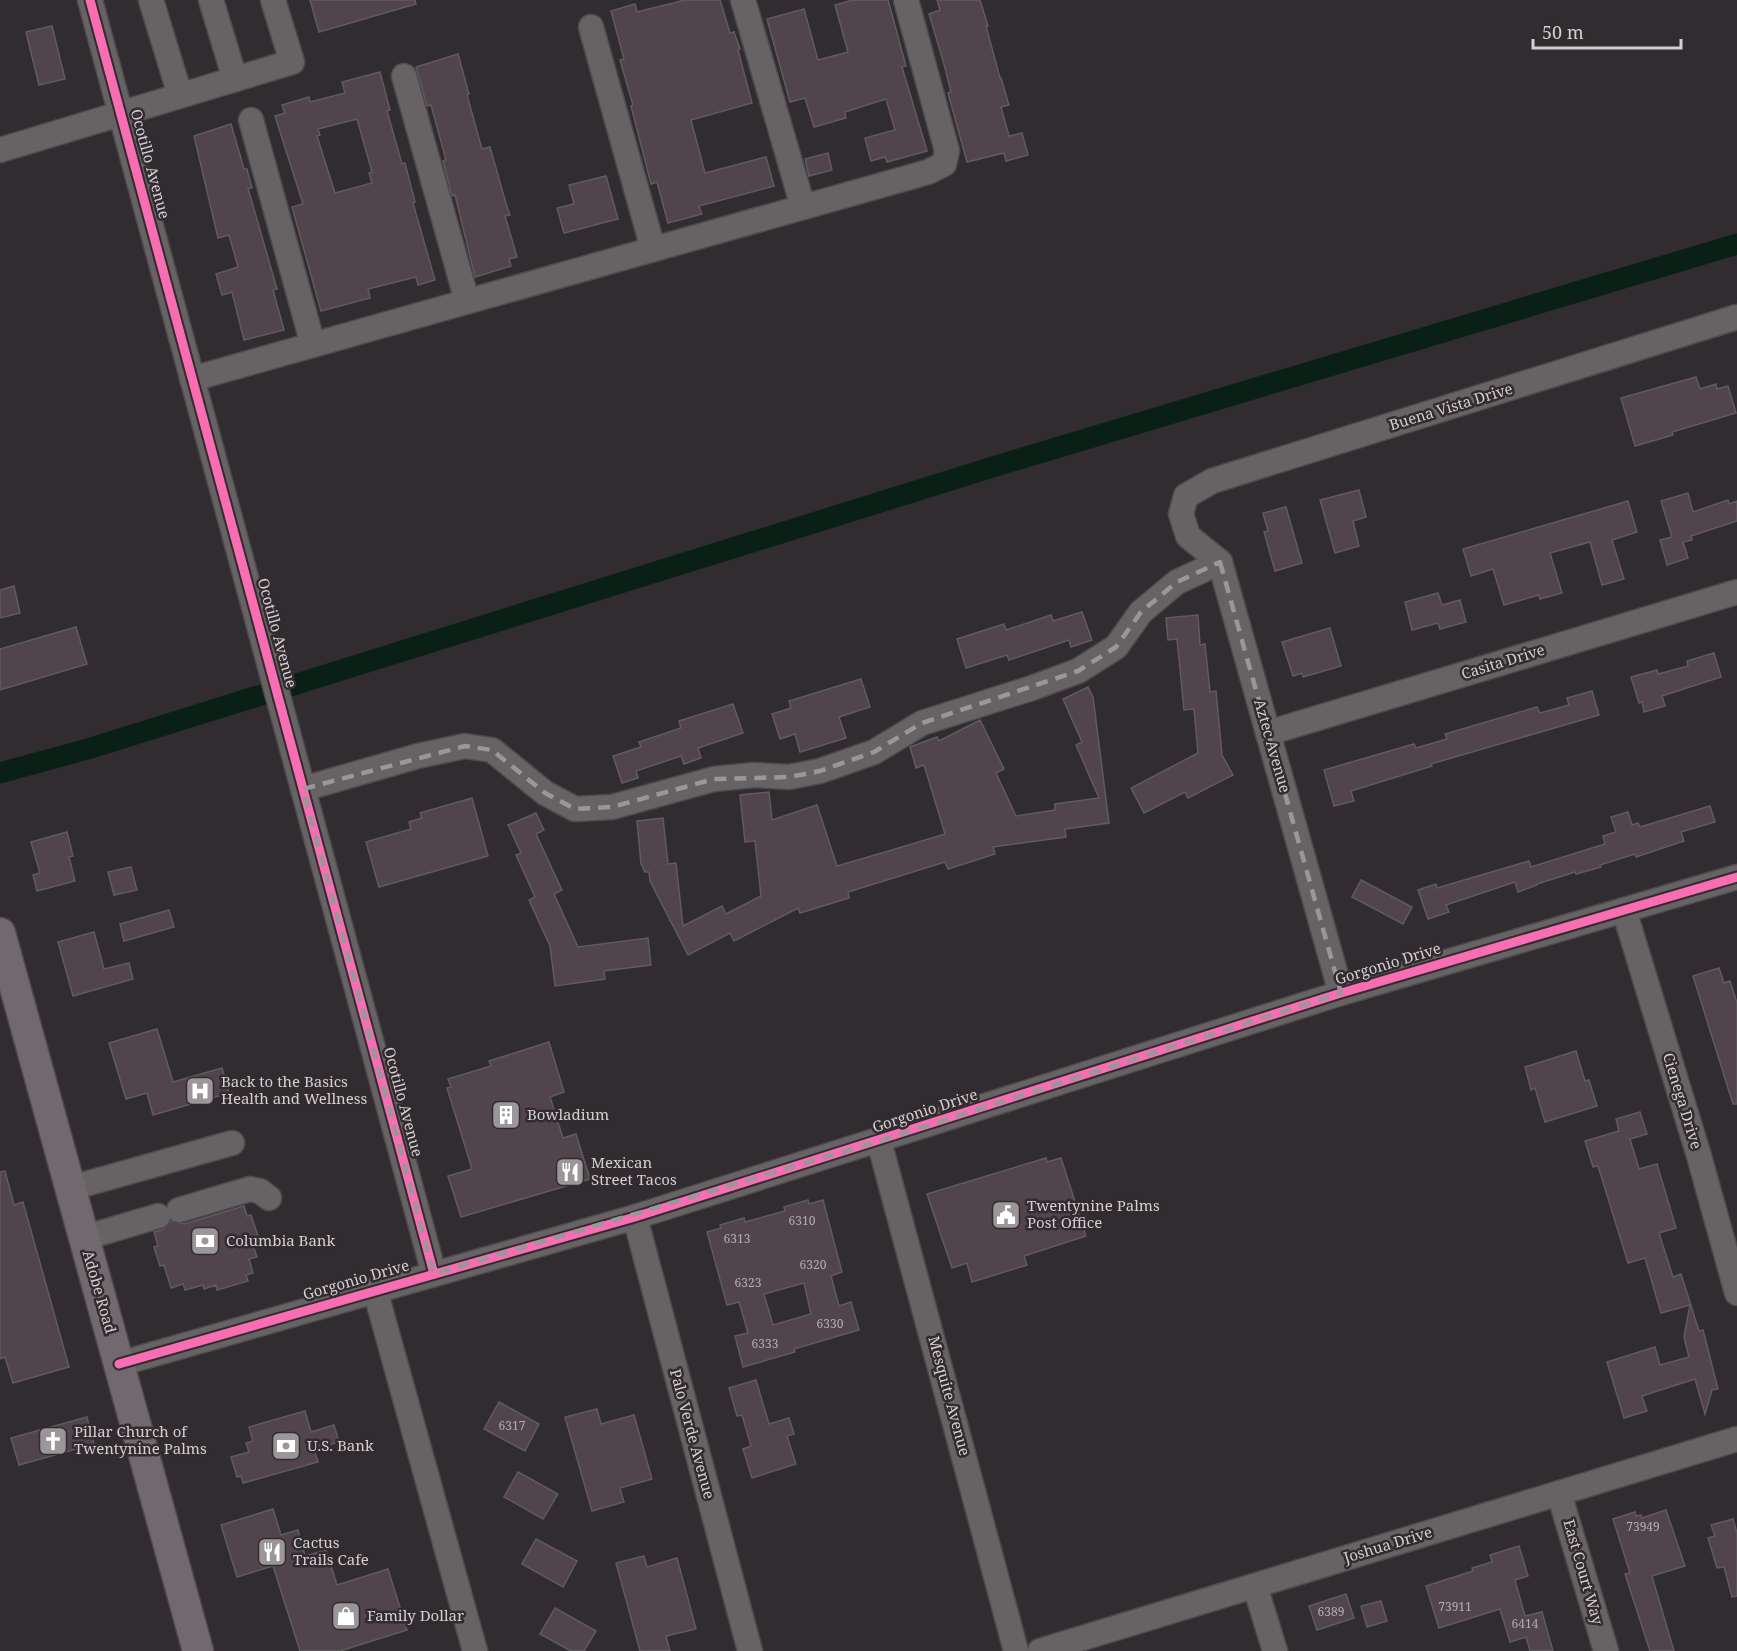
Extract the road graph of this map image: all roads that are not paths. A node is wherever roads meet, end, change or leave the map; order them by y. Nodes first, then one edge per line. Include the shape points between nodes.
1 (90, 0) edge
2 (151, 0) edge
3 (211, 0) edge
4 (273, 0) edge
5 (743, 0) edge
6 (906, 0) edge
7 (591, 27) dead end
8 (404, 76) dead end
9 (235, 79) junction
10 (180, 96) junction
11 (120, 113) junction
12 (251, 120) dead end
13 (0, 150) edge
14 (802, 207) junction
15 (653, 249) junction
16 (467, 301) junction
17 (1737, 317) edge
18 (313, 345) junction
19 (192, 379) junction
20 (1220, 562) junction
21 (1737, 592) edge
22 (1268, 733) junction
23 (303, 789) junction
24 (1737, 877) edge
25 (1624, 910) junction
26 (0, 933) edge
27 (1341, 993) junction
28 (9, 1002) edge
29 (879, 1141) junction
30 (232, 1143) dead end
31 (71, 1188) junction
32 (269, 1198) dead end
33 (634, 1217) junction
34 (84, 1238) junction
35 (434, 1274) junction
36 (375, 1290) junction
37 (1737, 1293) edge
38 (119, 1364) junction
39 (1737, 1439) edge
40 (1559, 1493) junction
41 (1255, 1586) junction
42 (198, 1651) edge
43 (475, 1651) edge
44 (750, 1651) edge
45 (1016, 1651) edge
46 (1040, 1651) edge
47 (1275, 1651) edge
48 (1606, 1651) edge

1 - 11 street, Ocotillo Avenue
2 - 10 street
3 - 9 street
4 - 9 street via 292,62
5 - 14 street
6 - 14 street via 947,151 944,164 928,172
7 - 15 street
8 - 16 street
9 - 10 street
10 - 11 street
11 - 13 street
11 - 19 street, Ocotillo Avenue
12 - 18 street
14 - 15 street
15 - 16 street
16 - 18 street
17 - 20 street, Buena Vista Drive via 1212,481 1186,496 1181,514 1188,536
18 - 19 street
19 - 23 street, Ocotillo Avenue
20 - 22 street, Aztec Avenue
20 - 23 street via 1178,582 1141,612 1116,647 1078,671 922,723 874,752 820,771 789,777 714,778 612,807 574,809 545,793 492,750 465,746
21 - 22 street, Casita Drive
22 - 27 street, Aztec Avenue
23 - 35 street, Ocotillo Avenue
24 - 25 street, Gorgonio Drive
25 - 27 street, Gorgonio Drive
25 - 37 street, Cienega Drive
26 - 28 main road, Adobe Road
27 - 29 street, Gorgonio Drive
28 - 31 main road, Adobe Road
29 - 33 street, Gorgonio Drive
29 - 45 street, Mesquite Avenue
30 - 31 street
31 - 34 main road, Adobe Road
32 - 34 street via 250,1189
33 - 35 street, Gorgonio Drive
33 - 44 street, Palo Verde Avenue
34 - 38 main road, Adobe Road
35 - 36 street, Gorgonio Drive
36 - 38 street, Gorgonio Drive
36 - 43 street
38 - 42 main road, Adobe Road
39 - 40 street, Joshua Drive
40 - 41 street, Joshua Drive
40 - 48 street, East Court Way
41 - 46 street, Joshua Drive
41 - 47 street

